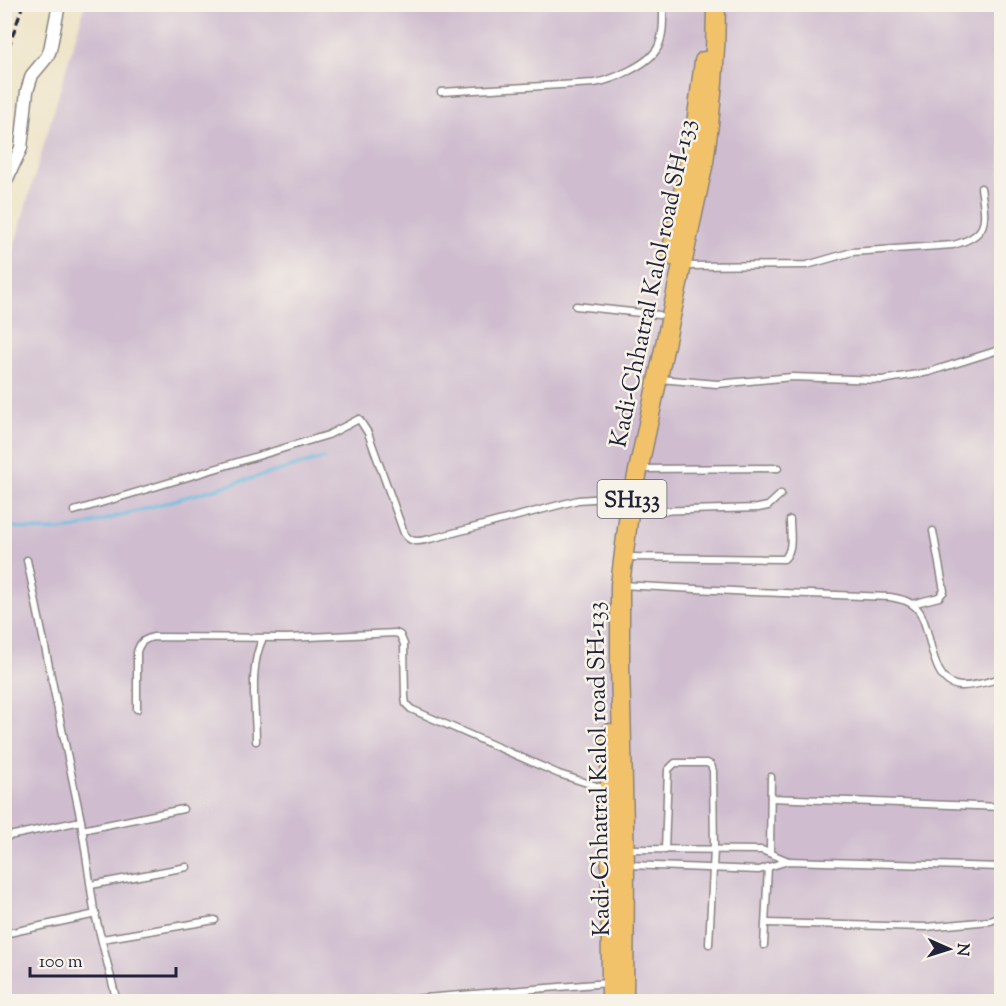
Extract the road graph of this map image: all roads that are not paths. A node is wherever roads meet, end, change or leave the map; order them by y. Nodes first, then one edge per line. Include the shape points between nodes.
1 (59, 4) edge
2 (663, 4) edge
3 (706, 4) edge
4 (716, 4) edge
5 (441, 92) dead end
6 (4, 185) edge
7 (981, 188) dead end
8 (681, 266) junction
9 (576, 306) dead end
10 (659, 315) junction
11 (1002, 349) edge
12 (657, 379) junction
13 (778, 468) dead end
14 (638, 469) junction
15 (781, 494) dead end
16 (622, 507) junction
17 (75, 511) dead end
18 (790, 520) dead end
19 (933, 531) dead end
20 (623, 557) junction
21 (27, 560) dead end
22 (620, 585) junction
23 (912, 604) junction
24 (263, 638) junction
25 (1002, 678) edge
26 (137, 709) dead end
27 (256, 741) dead end
28 (771, 777) dead end
29 (610, 790) junction
30 (771, 798) junction
31 (1002, 807) edge
32 (183, 809) dead end
33 (81, 821) junction
34 (82, 830) junction
35 (4, 837) edge
36 (665, 850) junction
37 (714, 850) junction
38 (770, 853) junction
39 (625, 857) junction
40 (788, 861) junction
41 (187, 867) dead end
42 (768, 867) junction
43 (1002, 867) edge
44 (712, 868) junction
45 (91, 885) junction
46 (96, 914) junction
47 (1002, 917) edge
48 (215, 920) dead end
49 (766, 922) junction
50 (4, 934) edge
51 (102, 939) junction
52 (710, 944) dead end
53 (764, 945) dead end
54 (611, 983) junction
55 (117, 1002) edge
56 (354, 1002) edge
57 (611, 1002) edge
58 (624, 1002) edge

1 - 6 street via 50,50 32,75 27,91 21,148
2 - 5 lane via 661,37 652,56 611,79
3 - 10 main road, Kadi-Chhatral Kalol road SH-133 / SH133 via 704,67 696,124
4 - 8 main road, Kadi-Chhatral Kalol road SH-133 / SH133 via 712,108
7 - 8 lane via 984,226 979,235 953,245 852,252 807,265
8 - 12 main road, Kadi-Chhatral Kalol road SH-133 / SH133
9 - 10 lane
10 - 16 main road, Kadi-Chhatral Kalol road SH-133 / SH133
11 - 12 lane via 929,372 882,380 792,377 717,384
12 - 14 main road, Kadi-Chhatral Kalol road SH-133 / SH133
13 - 14 lane
14 - 16 main road, Kadi-Chhatral Kalol road SH-133 / SH133
15 - 16 lane via 768,506 758,508
16 - 17 lane via 578,500 414,542 404,533 368,433 359,419 328,435
16 - 20 main road, Kadi-Chhatral Kalol road SH-133 / SH133
16 - 29 main road, Kadi-Chhatral Kalol road SH-133 / SH133 via 609,584
18 - 20 lane via 790,549 784,559
19 - 23 lane via 944,591 939,597
20 - 22 main road, Kadi-Chhatral Kalol road SH-133 / SH133
21 - 33 lane
22 - 23 lane via 890,597
22 - 39 main road, Kadi-Chhatral Kalol road SH-133 / SH133
23 - 25 lane via 920,611 937,667 949,683 966,686
24 - 26 lane via 144,640 137,652
24 - 27 lane via 255,672
24 - 29 lane via 396,633 404,644 405,697 411,709 559,774
28 - 30 lane
29 - 54 main road, Kadi-Chhatral Kalol road SH-133 / SH133
30 - 31 lane
30 - 38 lane
32 - 34 lane
33 - 34 lane
33 - 35 lane
34 - 45 lane
36 - 37 lane
36 - 37 lane via 668,770 675,763 711,765
36 - 39 lane
37 - 38 lane
37 - 44 lane
38 - 40 lane
39 - 44 lane
39 - 58 main road, Kadi-Chhatral Kalol road SH-133 / SH133
40 - 42 lane
40 - 43 lane
41 - 45 lane
42 - 44 lane
42 - 49 lane
44 - 52 lane
45 - 46 lane
46 - 50 lane
46 - 51 lane
47 - 49 lane via 926,927
48 - 51 lane
49 - 53 lane
51 - 55 lane
54 - 56 lane
54 - 57 main road, Kadi-Chhatral Kalol road SH-133 / SH133

